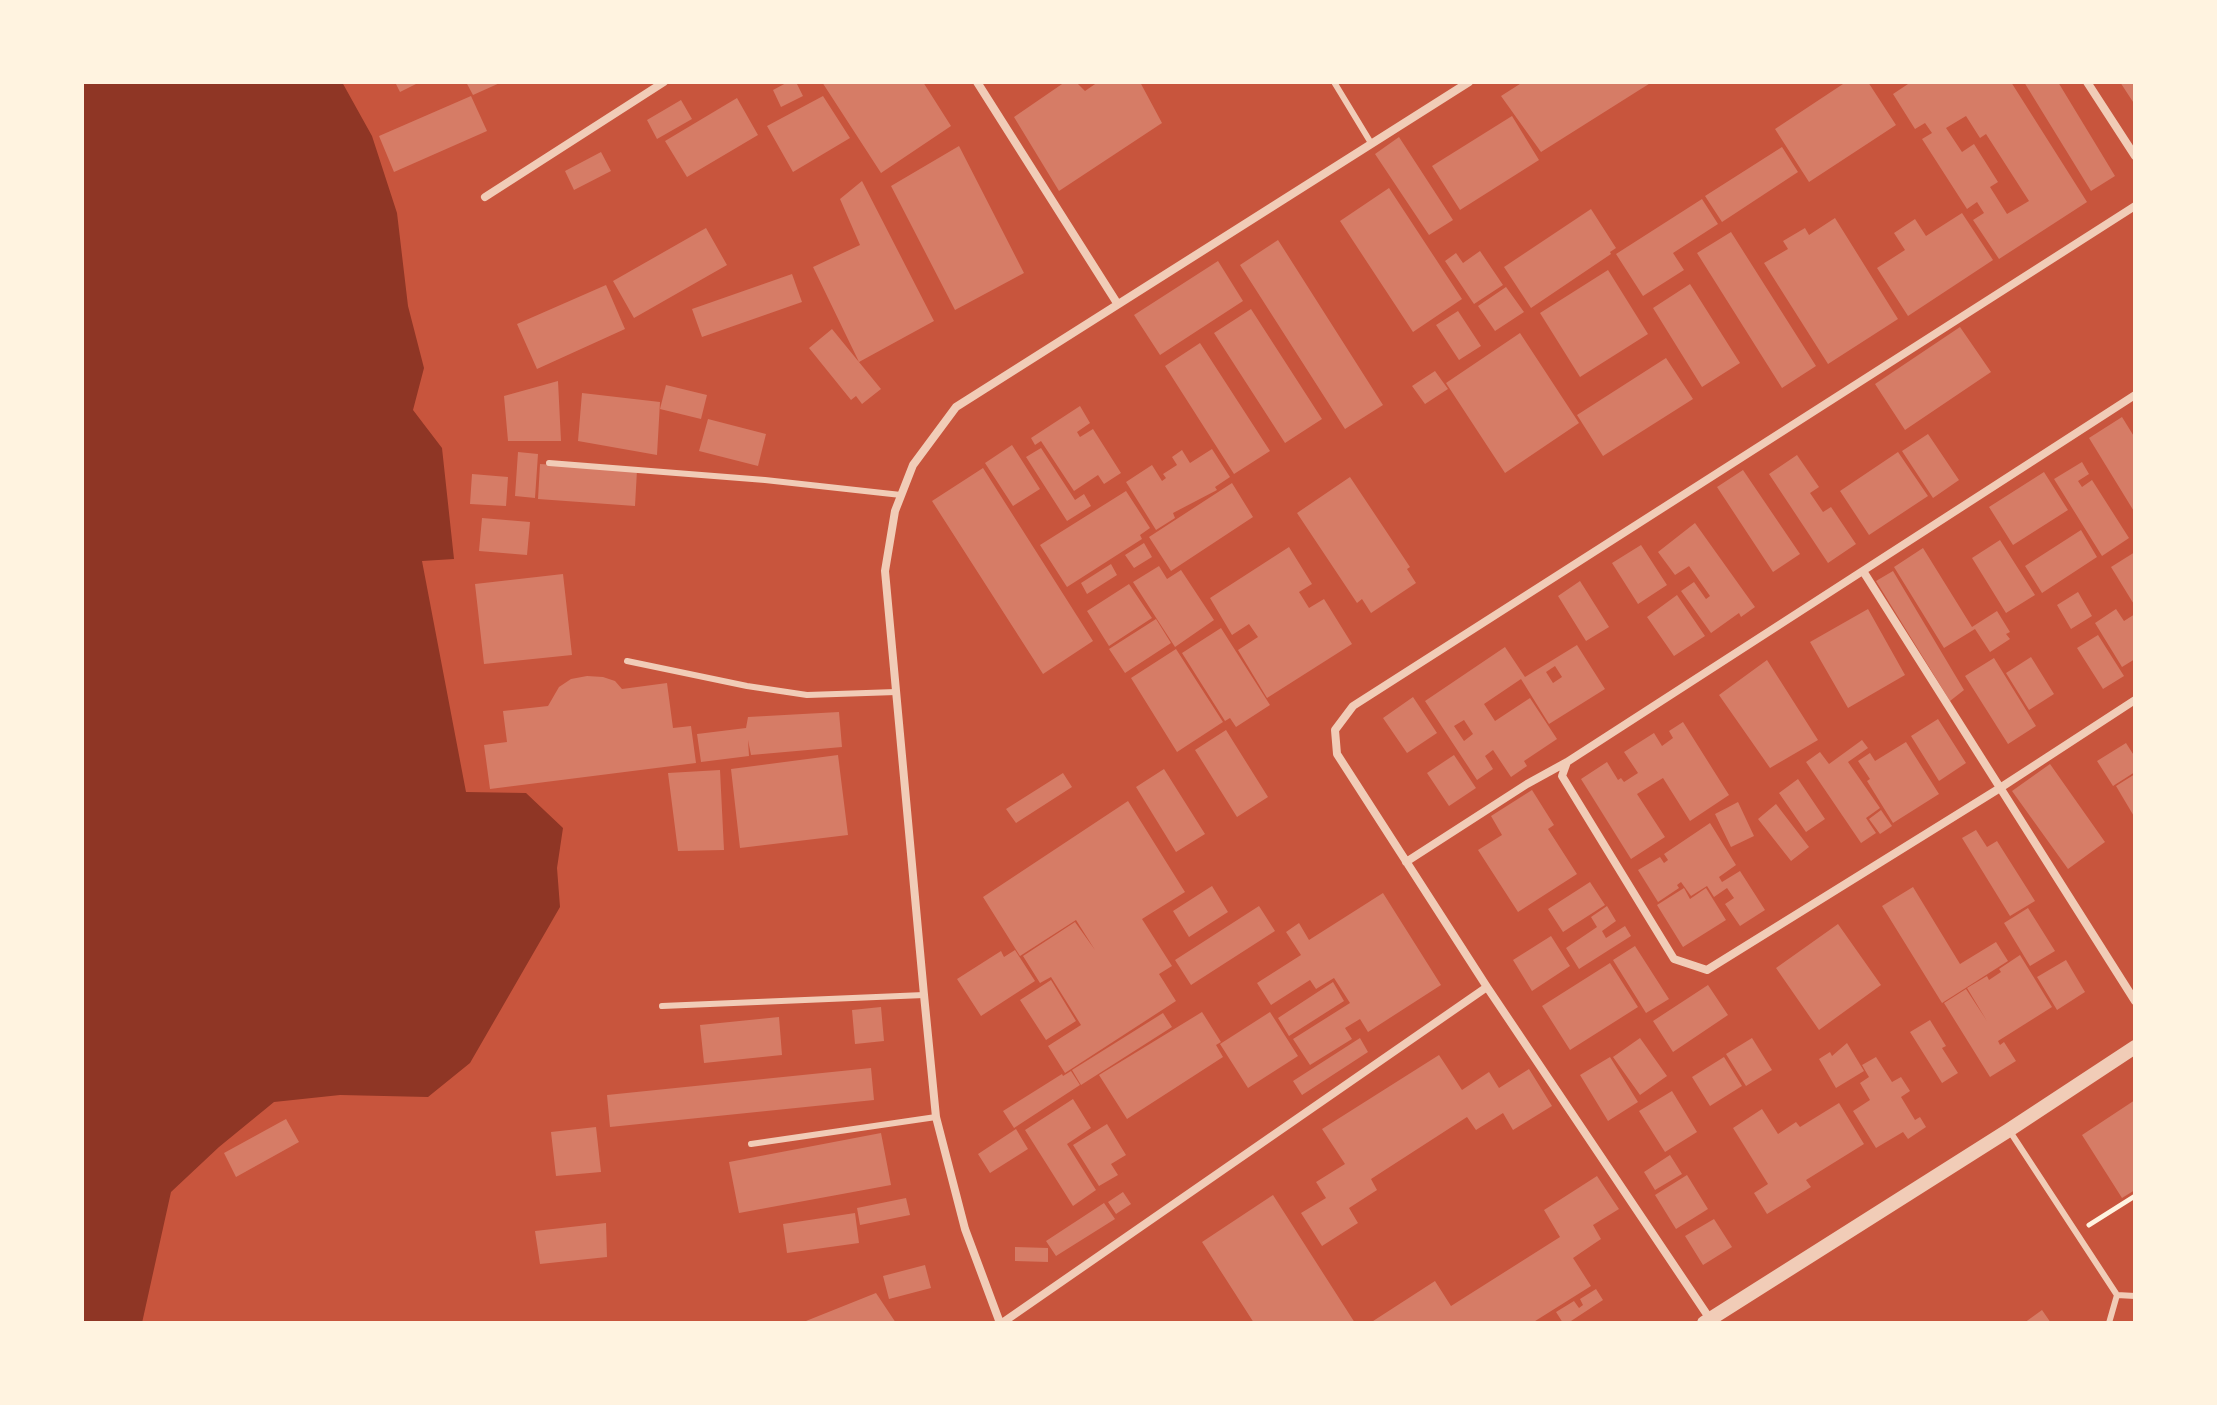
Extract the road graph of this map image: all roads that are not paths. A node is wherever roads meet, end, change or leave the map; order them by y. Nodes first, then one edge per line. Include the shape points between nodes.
1 (664, 82) edge
2 (977, 82) edge
3 (1334, 82) edge
4 (1469, 82) edge
5 (2087, 82) edge
6 (1371, 143) junction
7 (2135, 156) edge
8 (485, 197) dead end
9 (2135, 206) edge
10 (1117, 303) junction
11 (2135, 395) edge
12 (549, 463) dead end
13 (901, 495) junction
14 (1863, 571) junction
15 (627, 661) dead end
16 (896, 692) junction
17 (2135, 700) edge
18 (1567, 762) junction
19 (2000, 788) junction
20 (1406, 862) junction
21 (1487, 987) junction
22 (924, 995) junction
23 (2135, 1001) edge
24 (662, 1006) dead end
25 (2135, 1047) edge
26 (936, 1117) junction
27 (2009, 1130) junction
28 (751, 1144) dead end
29 (2117, 1295) junction
30 (2135, 1296) edge
31 (1707, 1321) edge
32 (1001, 1323) edge
33 (2109, 1323) edge

1 - 8 street
2 - 10 street
3 - 6 lane
4 - 6 street
5 - 7 street
6 - 10 street
9 - 20 street via 1353,706 1335,730 1337,754
10 - 13 street via 956,407 913,465
11 - 14 street
12 - 13 lane
13 - 16 street via 885,571
14 - 18 street
14 - 19 street
15 - 16 lane via 807,695
16 - 22 street
17 - 19 street
18 - 19 street via 1562,776 1674,959 1707,970
18 - 20 street
19 - 23 street
20 - 21 street
21 - 31 street
21 - 32 street
22 - 24 lane
22 - 26 street
25 - 27 street
26 - 28 lane
26 - 32 street via 965,1229
27 - 29 lane
27 - 31 street
29 - 30 lane
29 - 33 lane

